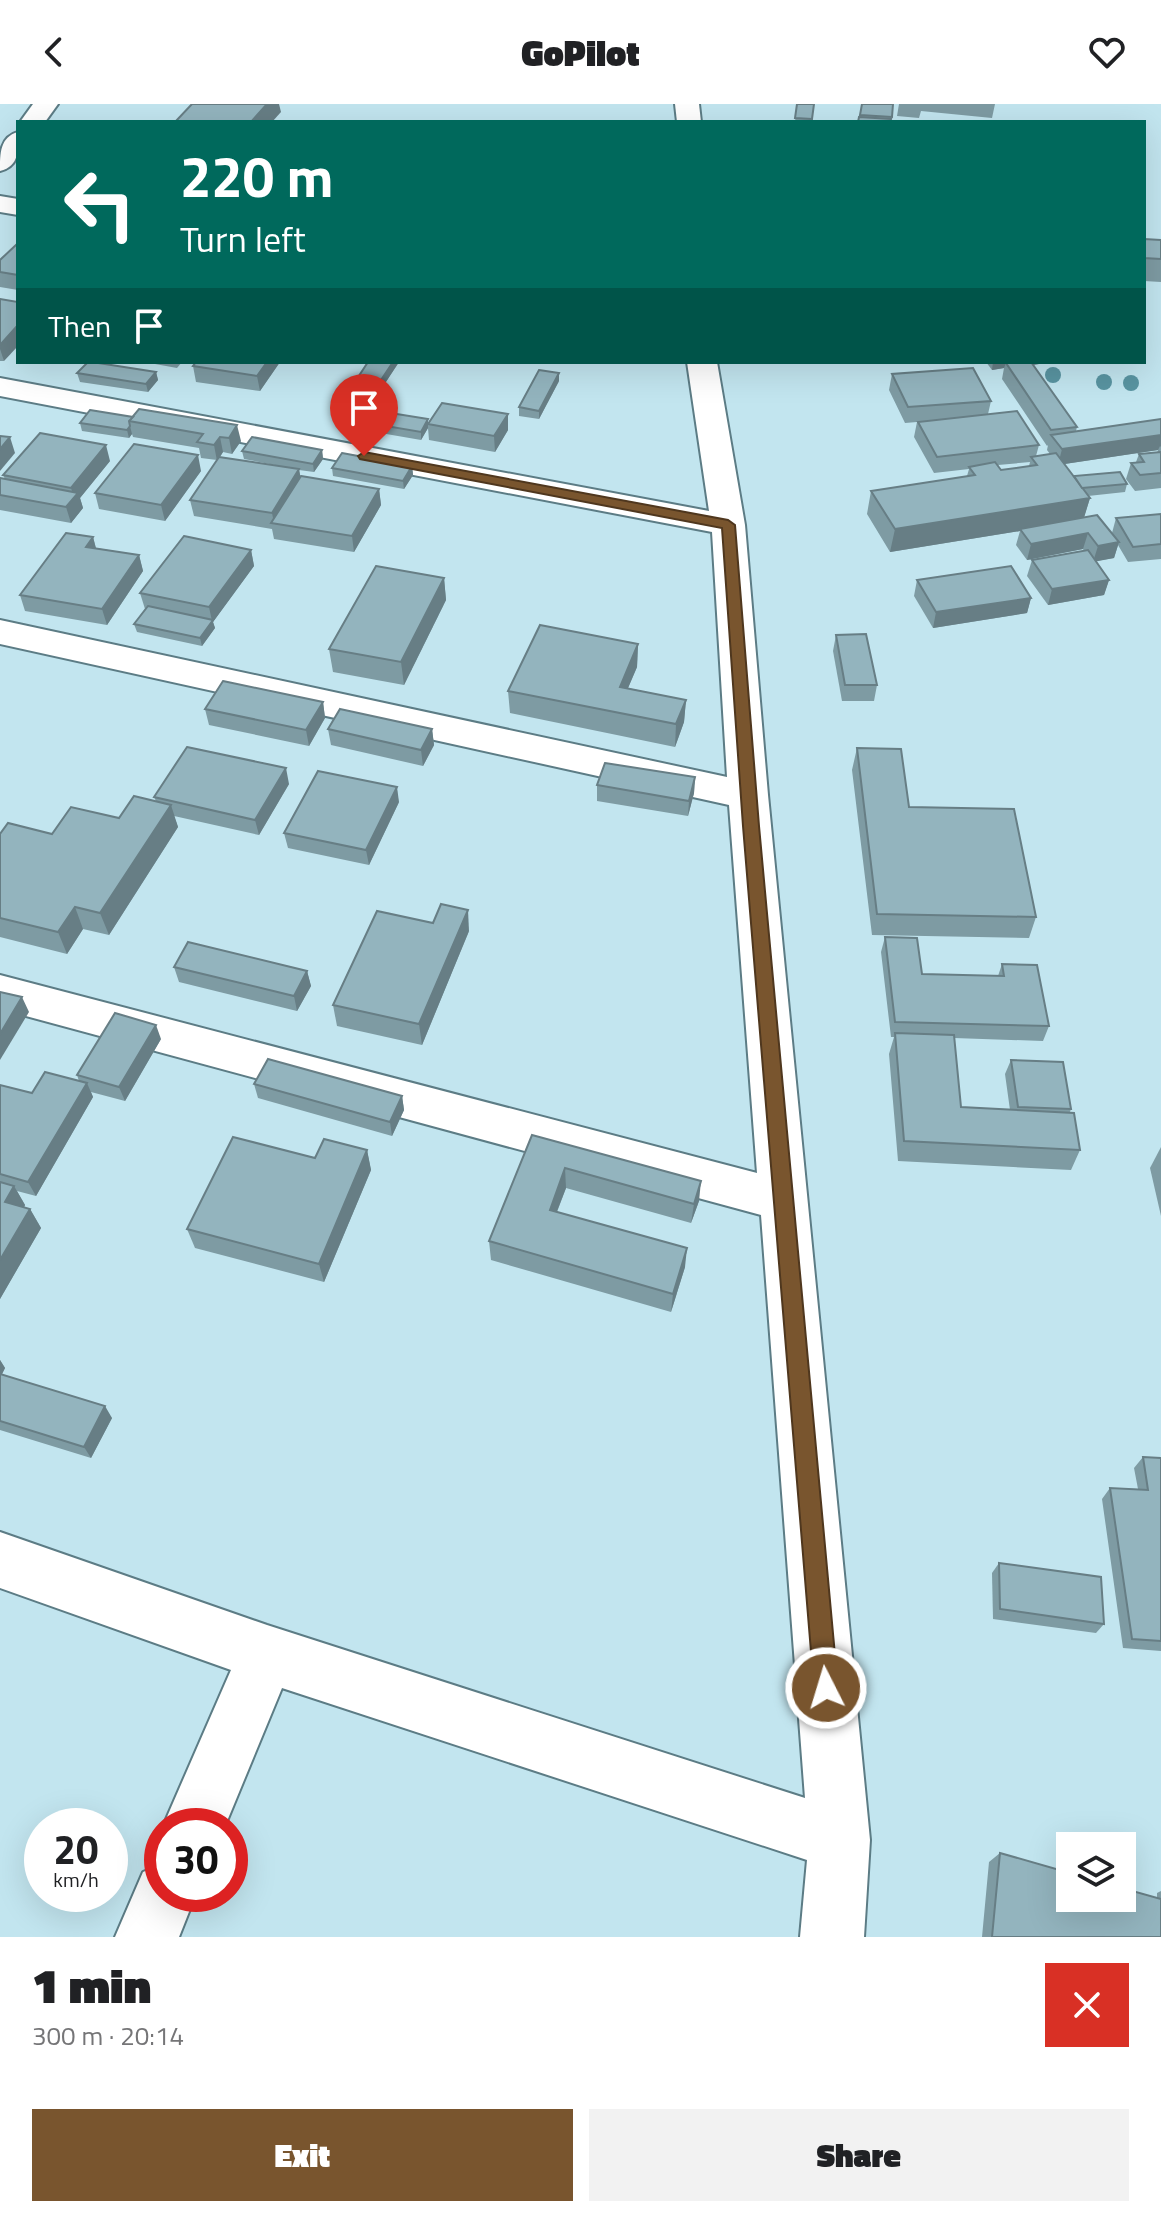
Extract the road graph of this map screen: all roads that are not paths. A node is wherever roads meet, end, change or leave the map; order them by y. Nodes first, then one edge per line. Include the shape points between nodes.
1 (46, 104) edge
2 (34, 120) edge
3 (16, 143) edge
4 (0, 163) edge
5 (702, 364) edge
6 (0, 387) edge
7 (728, 525) junction
8 (0, 632) edge
9 (748, 795) junction
10 (0, 992) edge
11 (784, 1201) junction
12 (0, 1560) edge
13 (267, 1654) junction
14 (202, 1808) edge
15 (839, 1840) junction
16 (157, 1912) edge
17 (147, 1937) edge
18 (832, 1937) edge

1 - 2 street
3 - 4 street
5 - 7 street
6 - 7 street
7 - 9 street
8 - 9 street
9 - 11 street
10 - 11 street
11 - 15 street
12 - 13 street
13 - 14 street
13 - 15 street
15 - 18 street
16 - 17 street

